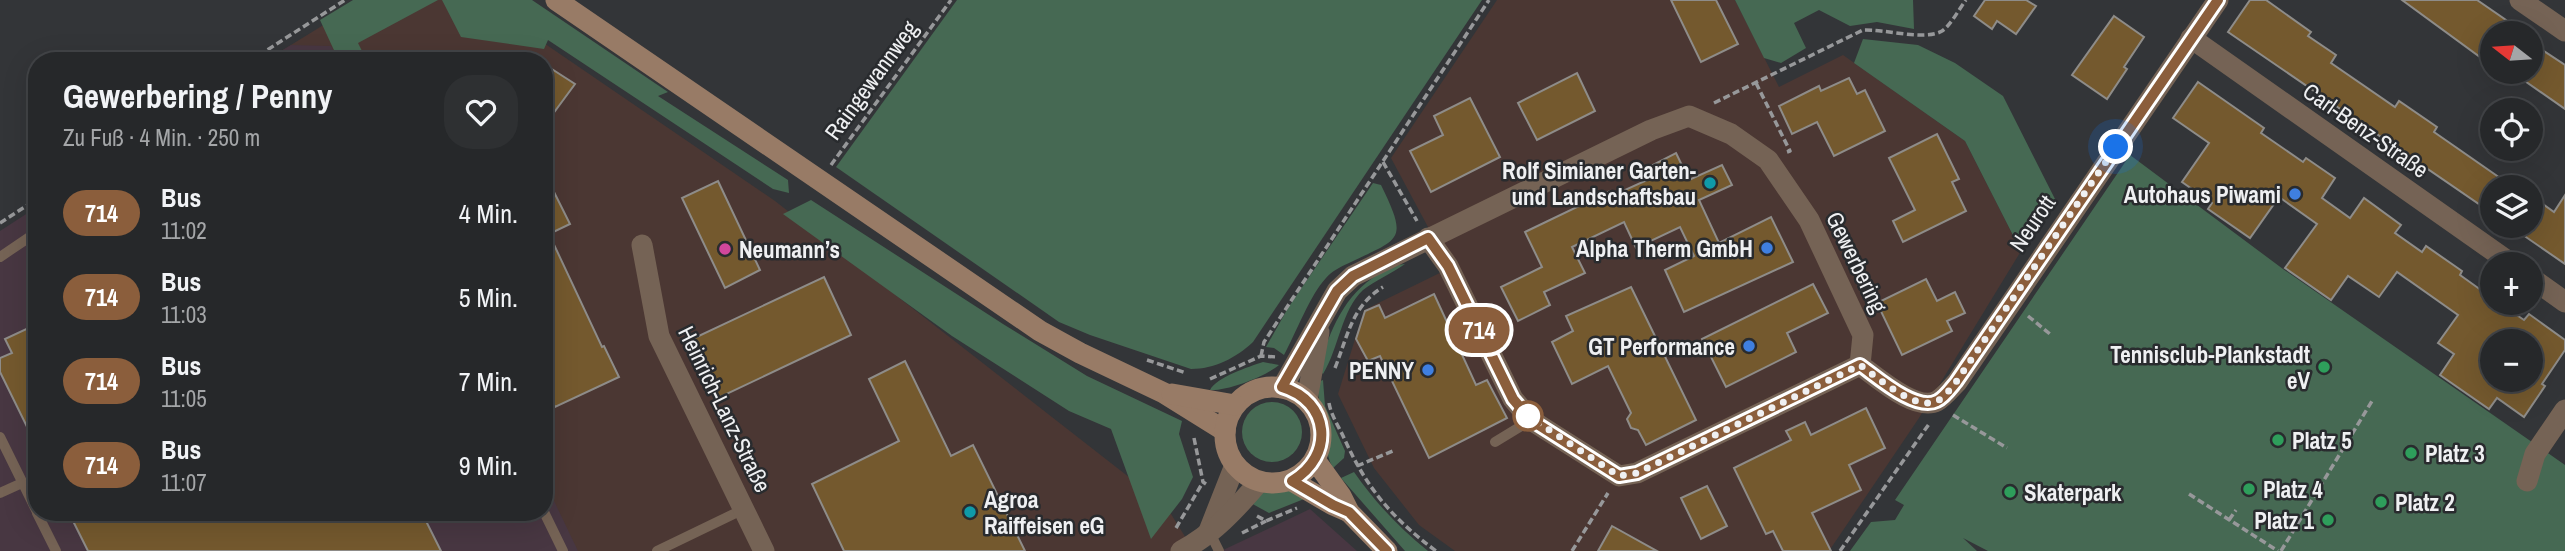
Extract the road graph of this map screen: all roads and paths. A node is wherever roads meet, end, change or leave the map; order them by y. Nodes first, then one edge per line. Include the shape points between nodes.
1 (345, 0) edge
2 (556, 0) edge
3 (951, 0) edge
4 (1489, 0) edge
5 (1966, 0) edge
6 (2218, 0) edge
7 (2520, 0) edge
8 (2565, 31) edge
9 (2190, 38) junction
10 (264, 52) edge
11 (1756, 83) junction
12 (1689, 116) junction
13 (1768, 160) junction
14 (1383, 162) junction
15 (817, 178) junction
16 (28, 205) edge
17 (0, 223) edge
18 (28, 238) edge
19 (1428, 238) junction
20 (642, 245) dead end
21 (2495, 252) edge
22 (0, 257) edge
23 (1386, 285) dead end
24 (2543, 286) edge
25 (2565, 302) edge
26 (2009, 303) junction
27 (1321, 320) junction
28 (2050, 334) dead end
29 (1261, 356) junction
30 (1296, 364) junction
31 (1860, 365) junction
32 (1201, 377) dead end
33 (1331, 378) dead end
34 (1282, 387) junction
35 (1164, 393) junction
36 (1307, 400) junction
37 (1329, 400) dead end
38 (2372, 401) dead end
39 (1938, 404) junction
40 (1236, 405) junction
41 (2565, 410) edge
42 (1531, 420) junction
43 (1225, 432) junction
44 (0, 437) edge
45 (1495, 442) dead end
46 (2007, 448) dead end
47 (1395, 450) dead end
48 (1315, 460) junction
49 (1234, 465) junction
50 (1357, 466) junction
51 (1619, 476) junction
52 (1292, 481) junction
53 (2527, 481) dead end
54 (1203, 482) dead end
55 (1259, 482) junction
56 (22, 483) junction
57 (0, 493) edge
58 (2189, 494) dead end
59 (28, 495) edge
60 (744, 509) junction
61 (2236, 510) dead end
62 (1349, 512) junction
63 (2229, 520) junction
64 (41, 521) edge
65 (548, 521) edge
66 (1209, 531) junction
67 (1176, 543) edge
68 (2271, 549) edge
69 (56, 551) edge
70 (563, 551) edge
71 (657, 551) edge
72 (764, 551) edge
73 (1219, 551) edge
74 (1387, 551) edge
75 (1436, 551) edge
76 (1572, 551) edge
77 (1840, 551) edge
78 (2280, 551) edge

1 - 10 path
2 - 15 street
3 - 15 path, Raingewannweg via 829,168
4 - 14 path
5 - 11 path via 1944,30 1930,36 1863,30
6 - 9 street, Neurott
7 - 8 street
9 - 21 street, Carl-Benz-Straße
9 - 26 street, Neurott
11 - 12 path
11 - 13 path via 1790,151
12 - 13 street, Gewerbering via 1731,134
12 - 19 street
13 - 31 street, Gewerbering via 1809,220 1863,335
14 - 19 path
14 - 29 path via 1264,342
15 - 35 street via 1040,331
16 - 17 path
18 - 22 lane
19 - 27 street via 1353,276 1337,291
19 - 42 street via 1448,266 1513,399
20 - 60 street, Heinrich-Lanz-Straße via 659,336
23 - 33 path via 1367,297 1356,314
24 - 25 street
26 - 28 path
26 - 39 street, Neurott
27 - 30 street
27 - 36 street
29 - 30 path
29 - 32 path via 1209,380
30 - 34 street
31 - 39 street via 1908,399
31 - 51 street via 1637,473
34 - 36 street
34 - 40 street via 1256,390
35 - 40 street
35 - 43 street
36 - 48 street via 1321,428
37 - 50 path
38 - 78 path
39 - 46 path
39 - 77 path
40 - 43 street
41 - 53 street via 2535,454
42 - 45 lane
42 - 51 street
43 - 49 street
44 - 56 lane
47 - 50 path
48 - 52 street
48 - 62 street
49 - 55 street
49 - 66 street
50 - 75 path via 1403,526
51 - 76 path
52 - 55 street
52 - 62 street
54 - 67 path
55 - 66 street
56 - 57 lane
56 - 59 lane
58 - 63 path
60 - 71 lane
60 - 72 street, Heinrich-Lanz-Straße
61 - 63 path
62 - 74 street
63 - 68 path
64 - 69 lane
65 - 70 lane
66 - 67 street
66 - 73 lane
68 - 78 path

